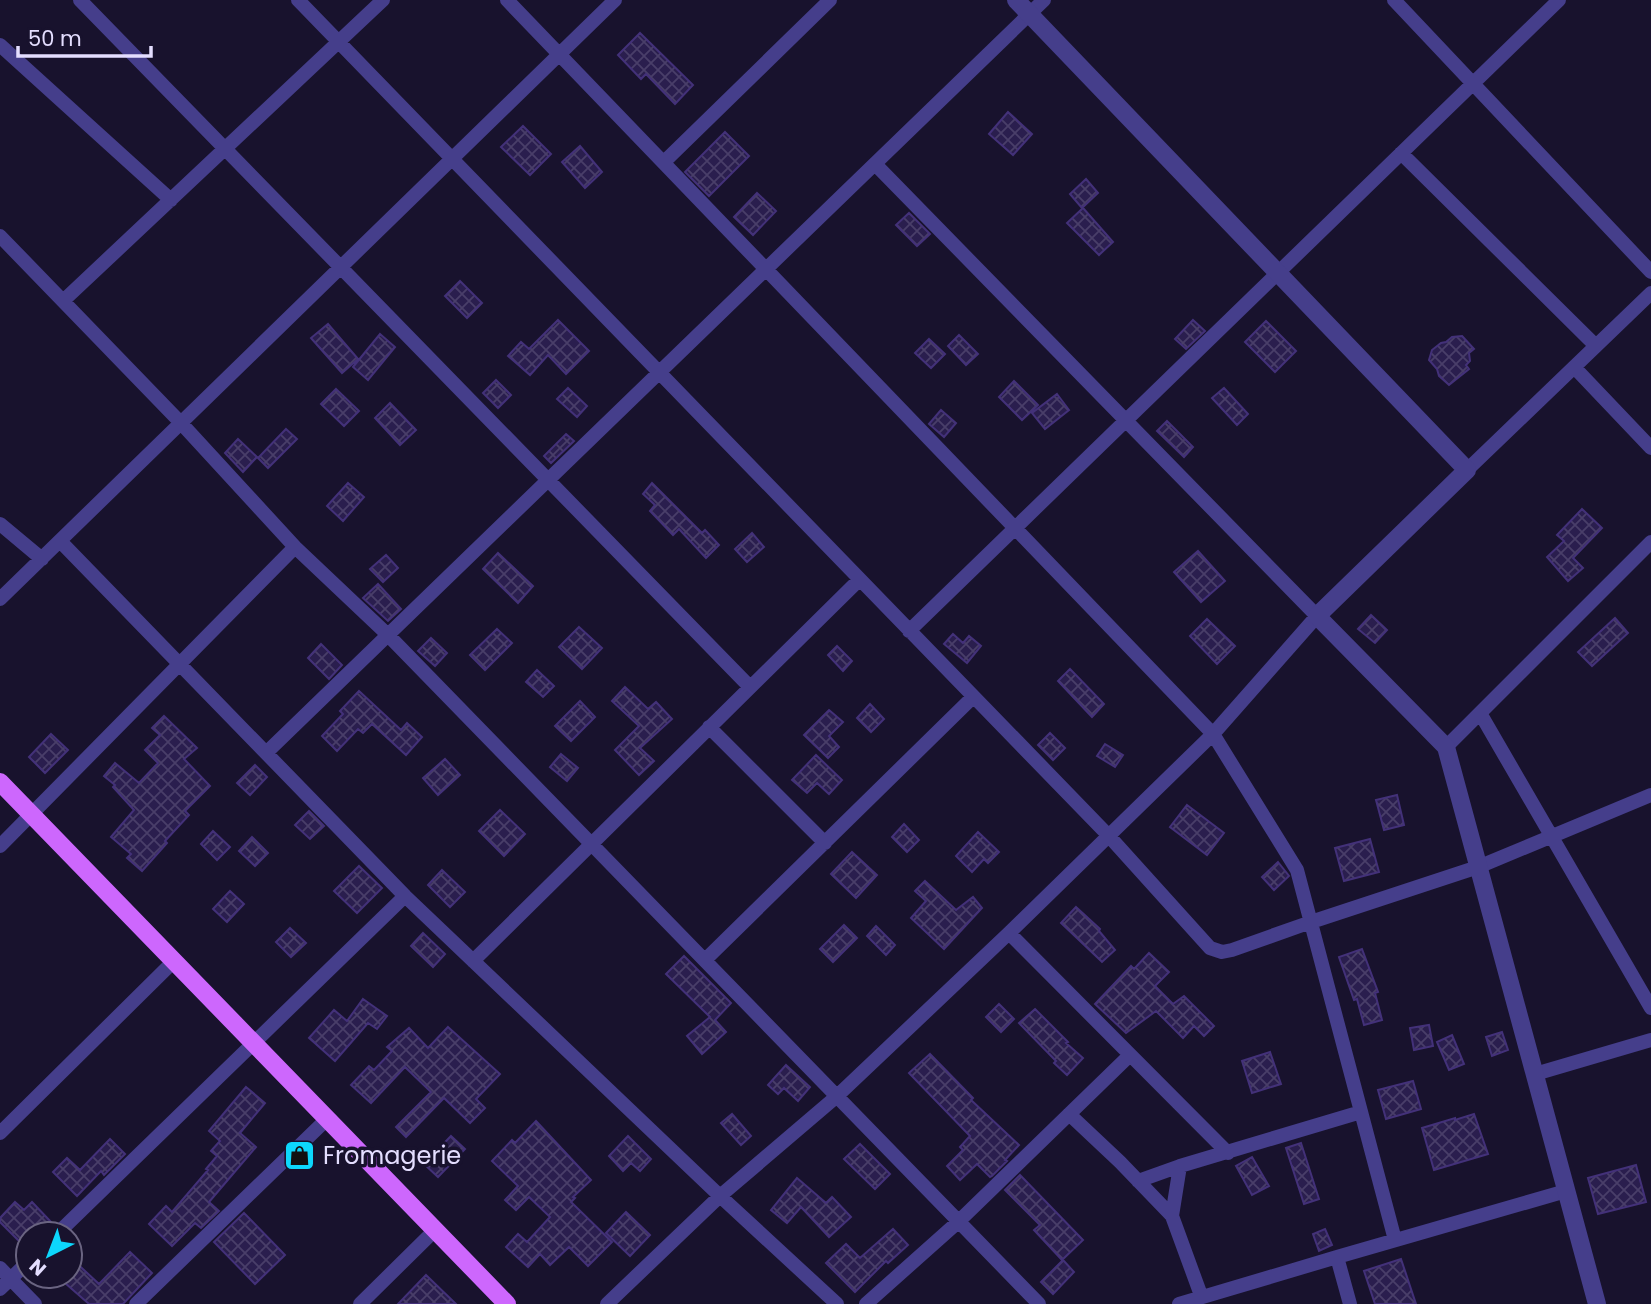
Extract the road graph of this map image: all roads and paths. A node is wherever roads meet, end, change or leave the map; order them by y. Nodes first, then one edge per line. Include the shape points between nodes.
1 (80, 0) edge
2 (298, 0) edge
3 (383, 0) edge
4 (507, 0) edge
5 (615, 0) edge
6 (830, 0) edge
7 (1016, 0) edge
8 (1044, 0) edge
9 (1394, 0) edge
10 (1559, 0) edge
11 (1030, 14) junction
12 (338, 42) junction
13 (0, 45) edge
14 (559, 54) junction
15 (1473, 83) junction
16 (225, 148) junction
17 (1401, 153) junction
18 (452, 159) junction
19 (664, 162) junction
20 (875, 164) junction
21 (171, 200) junction
22 (1, 240) edge
23 (341, 267) junction
24 (766, 269) junction
25 (1651, 271) edge
26 (1278, 273) junction
27 (1651, 293) edge
28 (63, 301) junction
29 (1596, 346) junction
30 (1574, 367) junction
31 (659, 373) junction
32 (1126, 420) junction
33 (181, 423) junction
34 (1651, 448) edge
35 (1467, 470) junction
36 (549, 480) junction
37 (0, 524) edge
38 (1015, 527) junction
39 (60, 541) junction
40 (1651, 542) edge
41 (295, 547) junction
42 (42, 559) junction
43 (859, 580) junction
44 (0, 599) edge
45 (1317, 616) junction
46 (909, 631) junction
47 (388, 635) junction
48 (180, 663) junction
49 (750, 687) junction
50 (973, 697) junction
51 (1480, 713) junction
52 (709, 727) junction
53 (1213, 734) junction
54 (1446, 747) junction
55 (266, 753) junction
56 (0, 782) edge
57 (1651, 795) edge
58 (32, 814) junction
59 (1108, 835) junction
60 (1552, 836) junction
61 (591, 843) junction
62 (825, 843) junction
63 (0, 846) edge
64 (1478, 867) junction
65 (405, 896) junction
66 (1311, 922) junction
67 (1009, 933) junction
68 (705, 960) junction
69 (174, 961) junction
70 (473, 961) junction
71 (1651, 1008) edge
72 (1651, 1040) edge
73 (254, 1042) junction
74 (1130, 1055) junction
75 (1535, 1074) junction
76 (836, 1097) junction
77 (1361, 1112) junction
78 (1069, 1114) junction
79 (327, 1119) junction
80 (0, 1133) edge
81 (1228, 1153) junction
82 (1180, 1166) junction
83 (1138, 1181) junction
84 (1566, 1191) junction
85 (720, 1196) junction
86 (1172, 1216) junction
87 (71, 1220) edge
88 (958, 1222) junction
89 (435, 1231) junction
90 (1395, 1240) junction
91 (1337, 1256) junction
92 (4, 1279) edge
93 (1202, 1298) junction
94 (501, 1302) edge
95 (35, 1304) edge
96 (136, 1304) edge
97 (360, 1304) edge
98 (607, 1304) edge
99 (837, 1304) edge
100 (866, 1304) edge
101 (1039, 1304) edge
102 (1179, 1304) edge
103 (1350, 1304) edge
104 (1597, 1304) edge

1 - 16 street
2 - 12 street
3 - 12 street
4 - 14 street
5 - 14 street
6 - 19 street
7 - 11 street
8 - 11 street
9 - 15 street
10 - 15 street
11 - 20 street
11 - 26 street
12 - 16 street
12 - 18 street
13 - 21 street
14 - 18 street
14 - 19 street
15 - 17 street
15 - 25 street
16 - 21 street
16 - 23 street
17 - 26 street
17 - 29 street
18 - 23 street
18 - 31 street
19 - 24 street
20 - 24 street
20 - 32 street
21 - 28 street
22 - 28 street
23 - 33 street
23 - 36 street
24 - 31 street
24 - 38 street
26 - 32 street
26 - 35 street
27 - 29 street
28 - 33 street
29 - 30 street
30 - 34 street
30 - 35 street
31 - 36 street
31 - 43 street
32 - 38 street
32 - 45 street
33 - 39 street
33 - 41 street
35 - 45 street
36 - 47 street
36 - 49 street
37 - 42 street
38 - 46 street
38 - 53 street
39 - 42 street
39 - 48 street
40 - 51 street
41 - 47 street
41 - 48 street
42 - 44 street
43 - 46 street
43 - 49 street
45 - 53 street
45 - 54 street
46 - 50 street
47 - 55 street
47 - 61 street
48 - 55 street
48 - 58 street
49 - 52 street
50 - 59 street
50 - 62 street
51 - 54 street
51 - 60 street
52 - 61 street
52 - 62 street
53 - 59 street
53 - 66 street via 1297,870
54 - 64 street
55 - 65 street
56 - 58 main road
57 - 60 street
58 - 63 street
58 - 69 main road
59 - 66 street via 1210,948 1232,950
59 - 67 street
60 - 64 street
60 - 71 street
61 - 68 street
61 - 70 street
62 - 68 street
64 - 66 street
64 - 75 street
65 - 70 street
65 - 73 street
66 - 77 street
67 - 74 street
67 - 76 street
68 - 76 street
69 - 73 main road
69 - 80 street
70 - 85 street
72 - 75 street
73 - 79 main road
73 - 87 street
74 - 78 street
74 - 81 street
75 - 84 street
76 - 85 street
76 - 88 street
77 - 81 street
77 - 90 street
78 - 83 street
78 - 88 street
79 - 89 main road
79 - 96 street
81 - 82 street
82 - 83 street
82 - 86 street
83 - 86 street
84 - 90 street
84 - 104 street
85 - 98 street
85 - 99 street
86 - 93 street
88 - 100 street
88 - 101 street
89 - 94 main road
89 - 97 street
90 - 91 street
91 - 93 street
91 - 103 street
92 - 95 street
93 - 102 street

